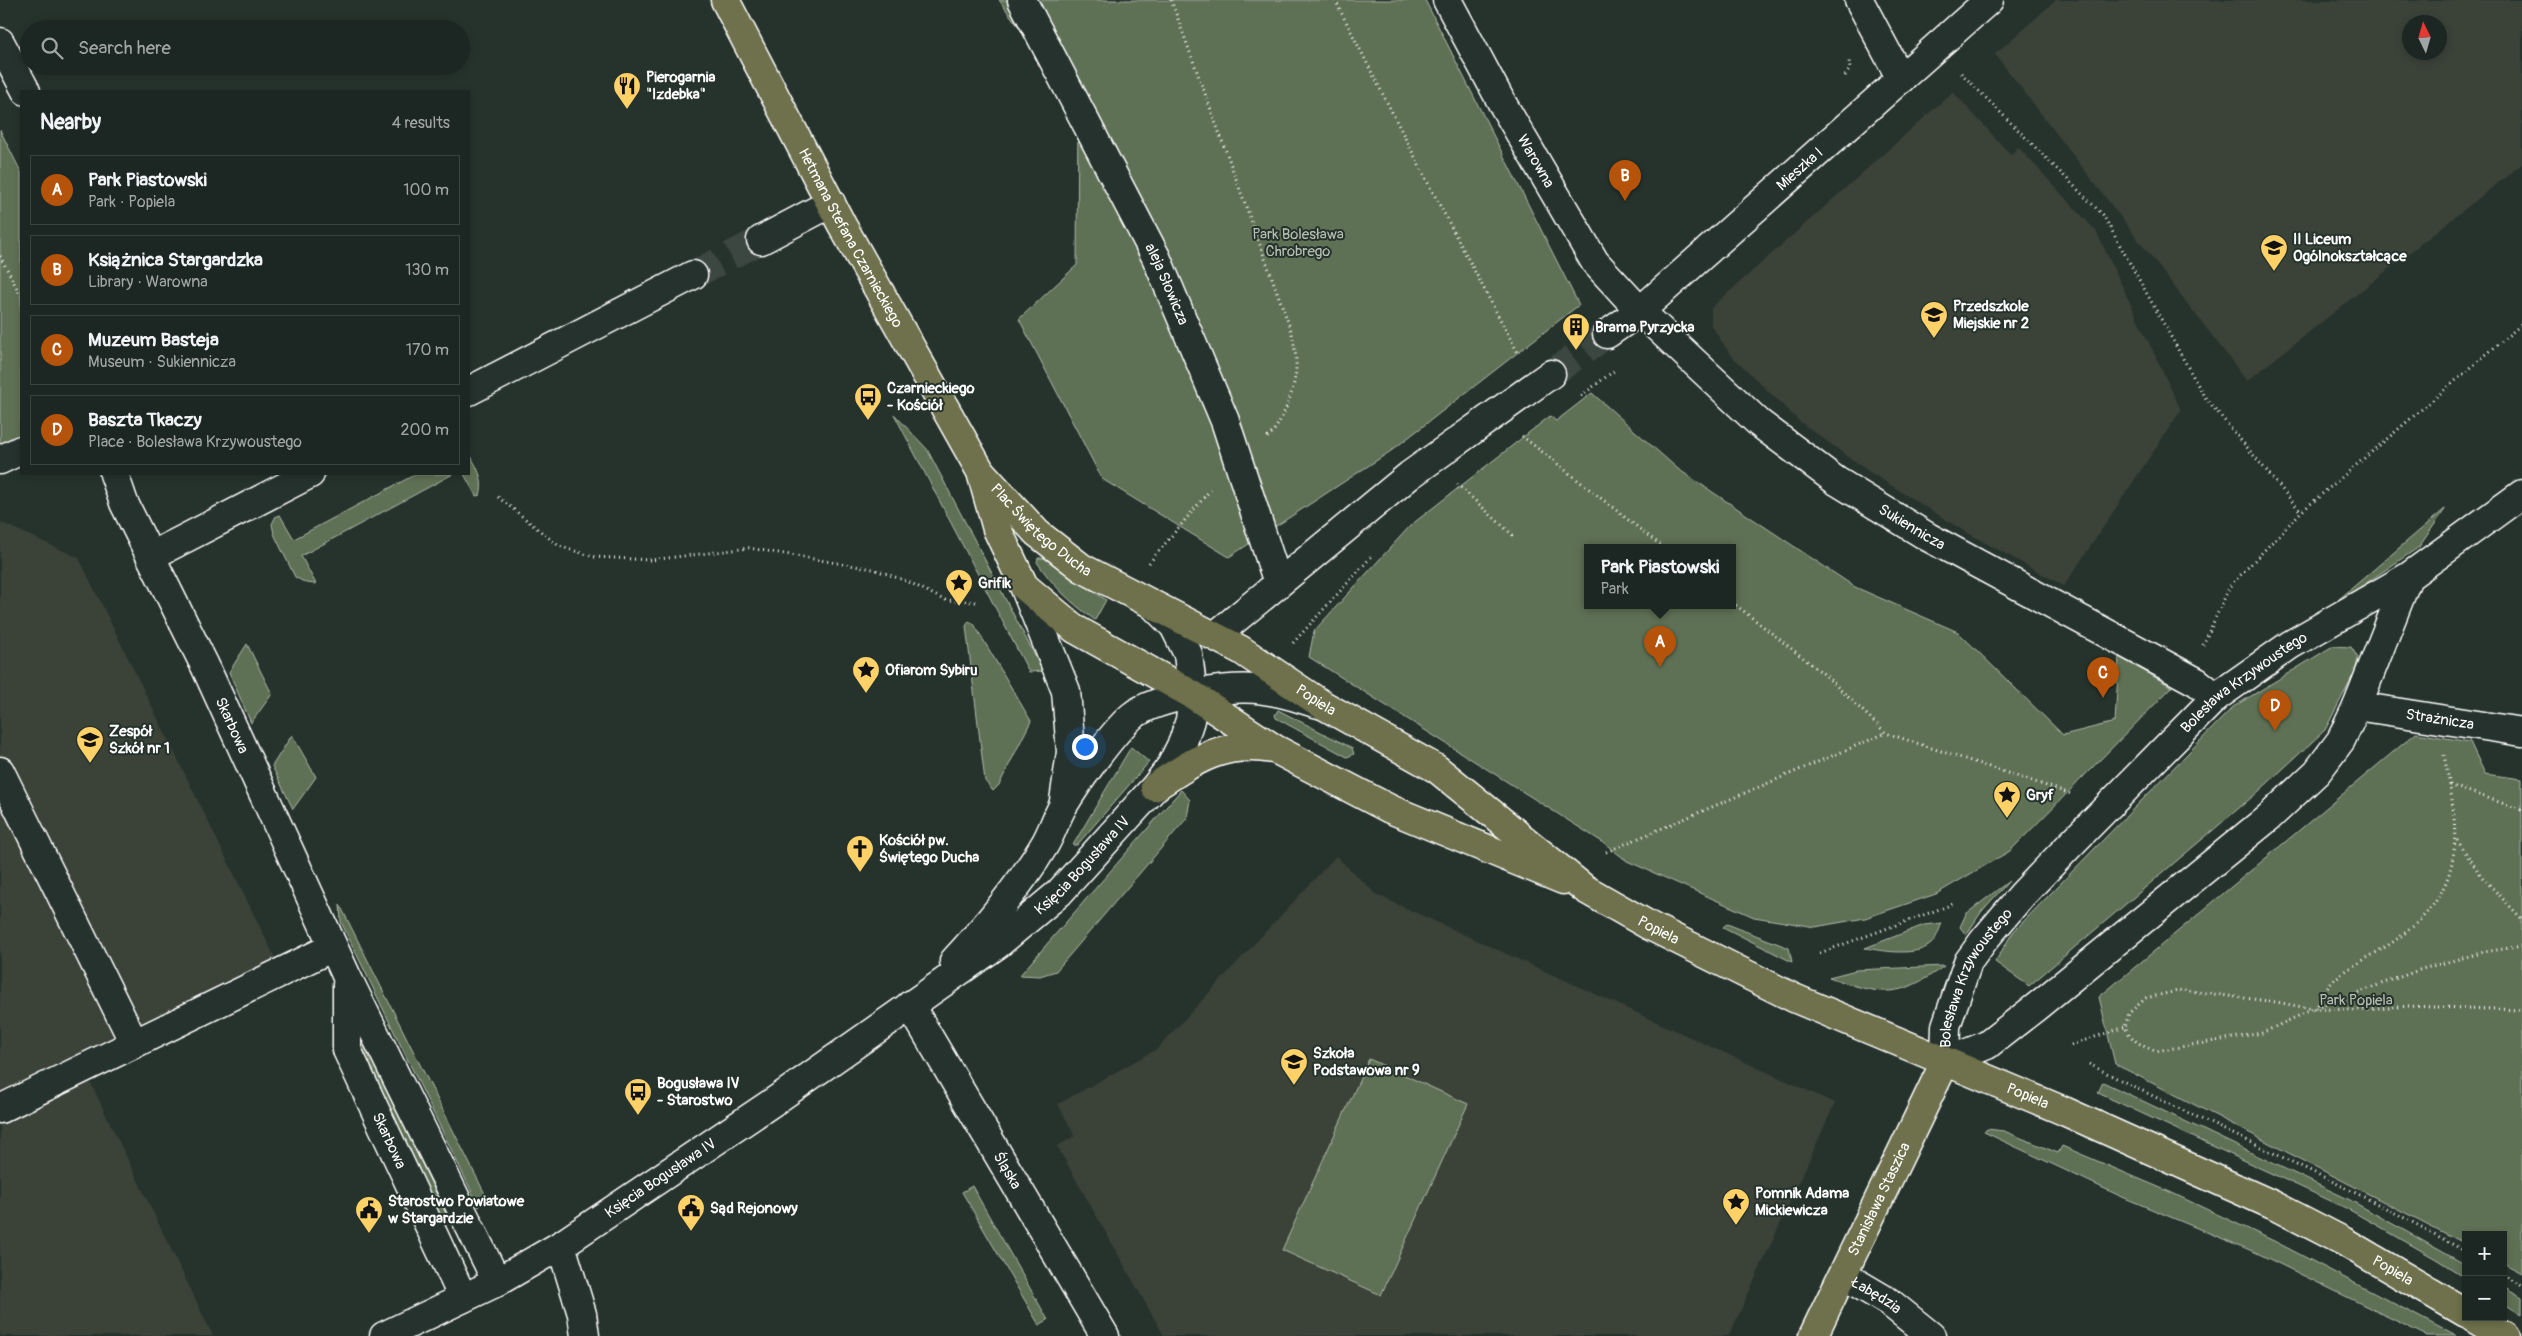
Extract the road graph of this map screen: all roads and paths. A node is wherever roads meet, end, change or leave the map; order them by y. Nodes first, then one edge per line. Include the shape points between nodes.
1 (725, 0) edge
2 (1022, 0) edge
3 (1171, 0) edge
4 (1336, 0) edge
5 (1447, 0) edge
6 (1859, 0) edge
7 (1989, 0) edge
8 (0, 42) edge
9 (1960, 73) dead end
10 (1900, 79) junction
11 (25, 90) edge
12 (831, 203) junction
13 (761, 240) tunnel mouth
14 (0, 256) edge
15 (693, 275) tunnel mouth
16 (20, 294) edge
17 (1640, 311) junction
18 (2522, 324) edge
19 (1607, 334) tunnel mouth
20 (1543, 380) joint
21 (470, 390) edge
22 (1519, 434) dead end
23 (20, 450) edge
24 (0, 460) edge
25 (1238, 464) junction
26 (981, 472) junction
27 (114, 475) edge
28 (308, 475) edge
29 (1454, 481) dead end
30 (2522, 494) edge
31 (498, 497) dead end
32 (2301, 512) junction
33 (1516, 538) dead end
34 (1659, 544) edge
35 (151, 556) junction
36 (1145, 567) dead end
37 (2408, 577) junction
38 (1278, 583) junction
39 (1024, 586) junction
40 (976, 602) dead end
41 (1736, 605) edge
42 (1154, 606) junction
43 (1215, 636) junction
44 (2202, 647) dead end
45 (1193, 695) junction
46 (2216, 697) junction
47 (1323, 705) junction
48 (2357, 706) junction
49 (2522, 732) edge
50 (1886, 733) junction
51 (1275, 749) junction
52 (2443, 752) dead end
53 (0, 770) edge
54 (2450, 785) junction
55 (1155, 787) junction
56 (2077, 795) dead end
57 (1063, 806) junction
58 (2522, 810) edge
59 (2456, 840) junction
60 (1606, 852) dead end
61 (1585, 889) junction
62 (1956, 903) dead end
63 (2522, 919) edge
64 (2522, 946) edge
65 (333, 947) junction
66 (1820, 953) dead end
67 (347, 977) junction
68 (916, 1001) junction
69 (2313, 1009) junction
70 (2522, 1010) edge
71 (2126, 1027) junction
72 (134, 1043) junction
73 (2072, 1045) dead end
74 (1945, 1062) junction
75 (2088, 1064) dead end
76 (0, 1109) edge
77 (561, 1244) junction
78 (2462, 1250) edge
79 (1843, 1275) junction
80 (2507, 1276) edge
81 (497, 1282) junction
82 (2522, 1284) edge
83 (462, 1298) junction
84 (2462, 1311) edge
85 (2480, 1321) edge
86 (384, 1336) edge
87 (585, 1336) edge
88 (1105, 1336) edge
89 (1814, 1336) edge
90 (1931, 1336) edge
91 (2506, 1336) edge

1 - 12 main road, Hetmana Stefana Czarnieckiego
2 - 25 street, aleja Słowicza via 1156,257 1225,421
3 - 25 path via 1292,333 1296,370 1288,404 1274,432
4 - 20 path via 1428,183
5 - 17 street, Warowna via 1502,103 1595,262
6 - 10 street
7 - 10 street, Mieszka I
8 - 11 street
9 - 32 path via 2103,215 2204,396
10 - 17 street, Mieszka I
12 - 13 street
12 - 26 main road, Hetmana Stefana Czarnieckiego
14 - 16 path
15 - 21 street
17 - 19 street, Mieszka I
17 - 46 street, Sukiennicza via 1760,423 1835,480 1928,537 2197,682
18 - 32 path
20 - 38 street via 1410,475
22 - 34 path
23 - 24 street
25 - 36 path via 1221,476
25 - 38 street, aleja Słowicza
26 - 39 main road, Plac Świętego Ducha via 997,529
26 - 42 main road, Plac Świętego Ducha via 1037,533 1082,568
27 - 35 street, Skarbowa via 124,503
28 - 35 street
29 - 33 path
30 - 37 street, Bolesława Krzywoustego
31 - 40 path via 559,546 594,557 651,560 749,548 873,569 944,600
32 - 44 path via 2230,586
35 - 65 street, Skarbowa via 205,666
37 - 46 street, Bolesława Krzywoustego via 2290,645
37 - 48 street, Bolesława Krzywoustego
38 - 43 street
39 - 45 main road, Plac Świętego Ducha via 1075,629
39 - 57 street, Plac Świętego Ducha via 1066,691 1071,752
41 - 50 path via 1825,675
42 - 43 main road, Plac Świętego Ducha
42 - 45 street, Księcia Bogusława IV via 1174,626 1182,640 1191,671
43 - 47 main road, Popiela
45 - 47 street via 1235,689 1264,690
45 - 51 main road, Popiela
45 - 55 street, Księcia Bogusława IV via 1183,742
45 - 57 street, Księcia Bogusława IV via 1134,715 1092,764
46 - 74 street, Bolesława Krzywoustego via 2022,895 1984,940 1968,962 1946,1026
47 - 61 main road, Popiela via 1437,769
48 - 49 street, Strażnicza
48 - 74 street, Bolesława Krzywoustego via 2340,740 2317,772 2268,818 1995,1039
50 - 56 path
50 - 60 path
51 - 55 main road via 1246,746 1214,752 1187,765
51 - 61 main road, Popiela via 1390,809
52 - 54 path
53 - 72 street
54 - 58 path
54 - 59 path
55 - 68 street, Księcia Bogusława IV via 1060,892 998,944
57 - 68 street, Księcia Bogusława IV via 1045,844 986,926
59 - 63 path via 2482,876
59 - 69 path via 2452,871 2435,904 2399,938 2335,979
61 - 74 main road, Popiela via 1650,926 1794,998
62 - 66 path
64 - 69 path via 2484,952 2422,969
65 - 67 street, Skarbowa
65 - 72 street
67 - 81 street, Skarbowa
67 - 83 street, Skarbowa via 347,1050
68 - 77 street, Księcia Bogusława IV via 776,1100
68 - 88 street, Śląska
69 - 70 path via 2368,1010 2417,1006
69 - 71 path via 2262,1033 2156,1051 2130,1037
69 - 71 path via 2182,990 2146,998 2129,1013
71 - 73 path
72 - 76 street
74 - 79 main road, Stanisława Staszica
74 - 84 main road, Popiela via 2273,1204
75 - 78 path via 2409,1219
77 - 81 street, Księcia Bogusława IV
77 - 87 street via 582,1314
79 - 89 main road, Stanisława Staszica
79 - 90 street, Łabędzia via 1889,1302
80 - 82 path
81 - 83 street, Księcia Bogusława IV
83 - 86 street, Księcia Bogusława IV
85 - 91 main road

